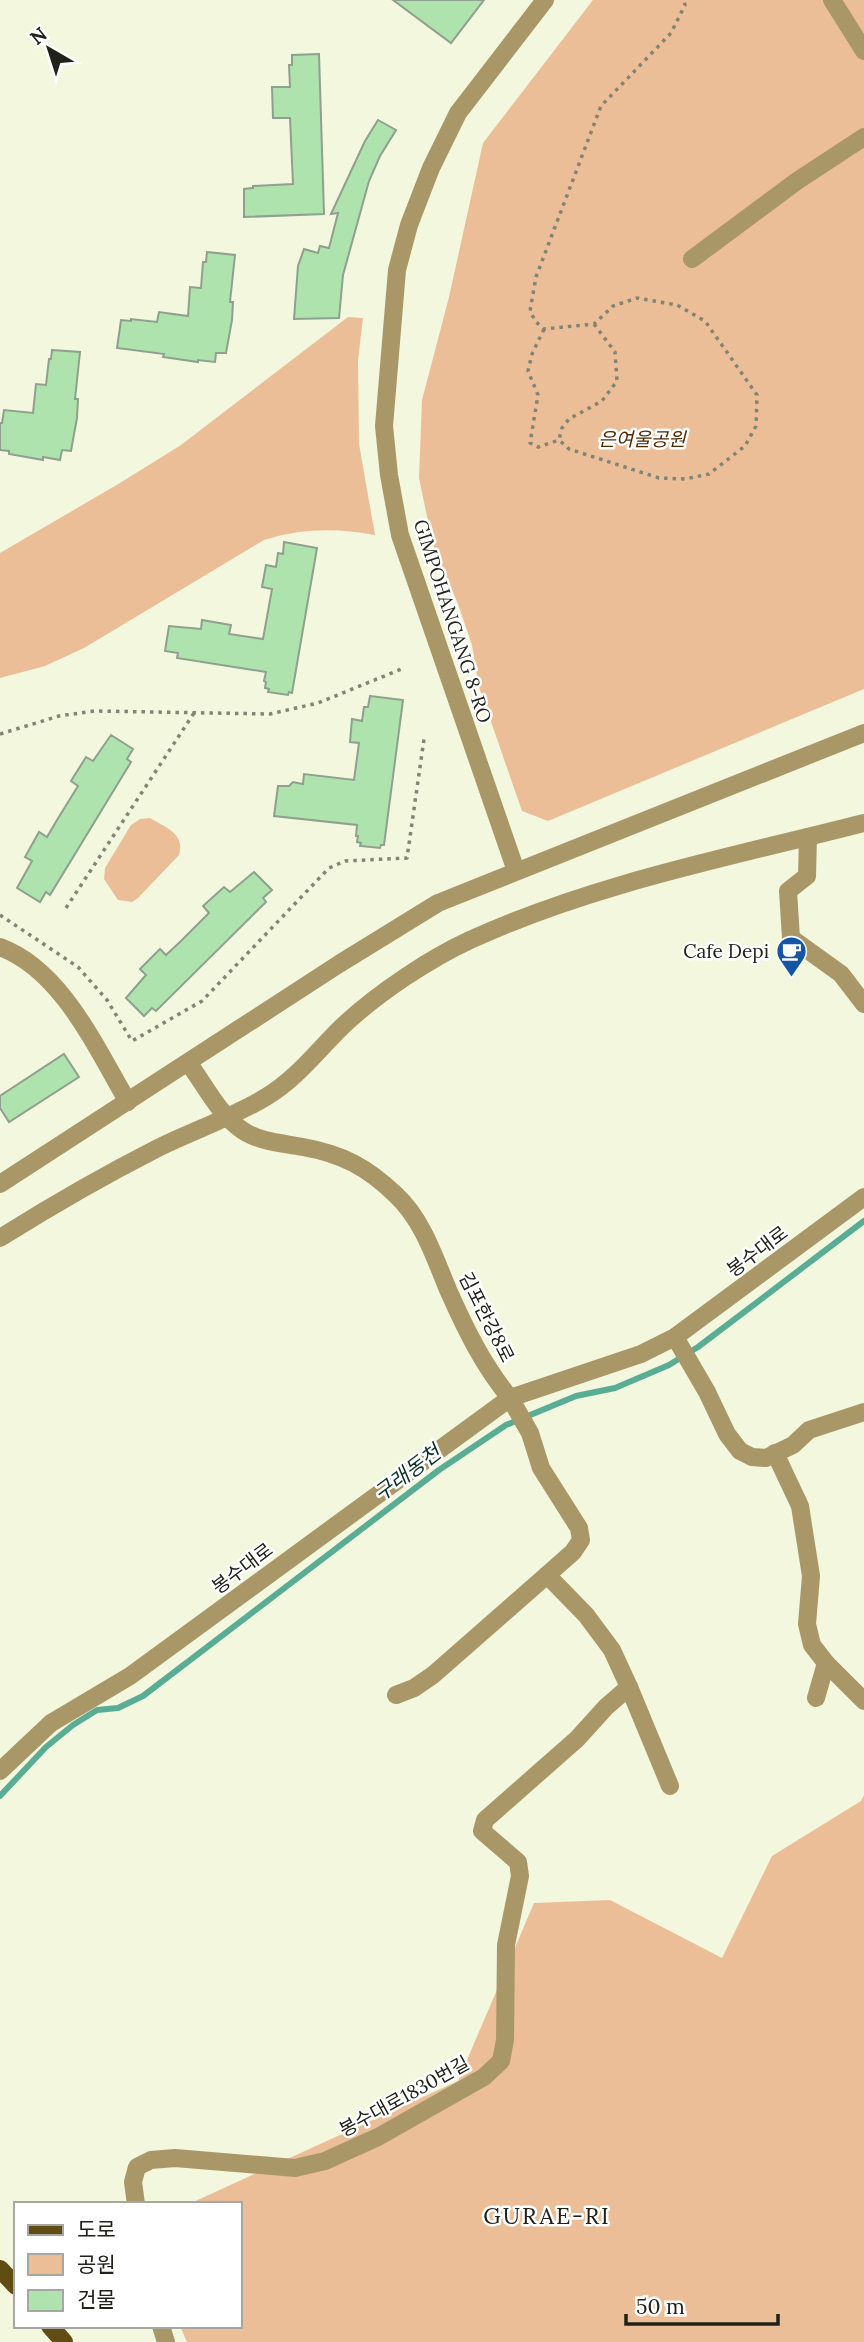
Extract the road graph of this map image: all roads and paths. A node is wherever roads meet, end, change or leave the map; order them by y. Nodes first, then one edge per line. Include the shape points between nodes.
1 (545, 0) edge
2 (684, 0) edge
3 (832, 0) edge
4 (864, 51) edge
5 (864, 137) edge
6 (692, 259) dead end
7 (594, 324) junction
8 (544, 329) junction
9 (559, 440) junction
10 (404, 668) dead end
11 (194, 713) junction
12 (864, 733) edge
13 (0, 734) edge
14 (424, 739) dead end
15 (864, 823) edge
16 (808, 837) junction
17 (516, 870) junction
18 (66, 908) dead end
19 (0, 915) edge
20 (0, 947) edge
21 (864, 1004) edge
22 (192, 1068) junction
23 (128, 1102) junction
24 (227, 1118) junction
25 (0, 1184) edge
26 (864, 1197) edge
27 (0, 1238) edge
28 (678, 1342) junction
29 (510, 1398) junction
30 (864, 1412) edge
31 (775, 1453) junction
32 (547, 1575) junction
33 (826, 1663) junction
34 (629, 1687) junction
35 (396, 1695) dead end
36 (816, 1698) dead end
37 (864, 1701) edge
38 (0, 1771) edge
39 (670, 1786) dead end
40 (136, 2202) edge
41 (0, 2269) edge
42 (14, 2284) edge
43 (52, 2328) edge
44 (64, 2342) edge

1 - 17 street, GIMPOHANGANG 8-RO via 458,113 409,225 397,270 384,426 400,535
2 - 8 path via 671,33 601,106 536,277 530,312
3 - 4 street
5 - 6 street
7 - 8 path
7 - 9 path via 615,352 617,381 601,401 569,419
7 - 9 path via 613,306 637,298 677,305 705,321 757,396 756,426 745,446 709,474 685,480 659,478 569,449
8 - 9 path via 528,371 538,395 530,443 538,447
10 - 11 path via 294,710
11 - 13 path via 78,712
11 - 18 path
12 - 17 street
14 - 19 path via 407,858 345,861 329,868 202,1001 132,1041 100,991 78,967
15 - 16 street
16 - 21 street via 807,876 788,891 791,938 841,974
16 - 24 street via 634,881 467,941 390,988 285,1084
17 - 22 street
17 - 23 street via 438,903
20 - 23 street via 41,972 65,997
22 - 23 street
22 - 24 street, 김포한강8로
23 - 25 street
24 - 27 street via 157,1149
24 - 29 street, 김포한강8로 via 244,1132 345,1158 399,1197 426,1237 482,1359
26 - 28 street, 봉수대로
28 - 29 street
28 - 31 street via 740,1451 766,1458
29 - 32 street, 김포한강8로 via 530,1433 541,1468 579,1528 581,1540 573,1552
29 - 38 street, 봉수대로 via 130,1676 51,1723
30 - 31 street via 809,1430
31 - 33 street via 800,1506 811,1576 807,1624 812,1645
32 - 34 street via 612,1650
32 - 35 street via 433,1675
33 - 36 street
33 - 37 street
34 - 39 street
34 - 40 street, 봉수대로1830번길 via 485,1820 482,1830 518,1862 520,1876 506,1945 501,2061 484,2077 378,2137 325,2161 295,2168 151,2160 137,2167
41 - 42 main road
43 - 44 main road

